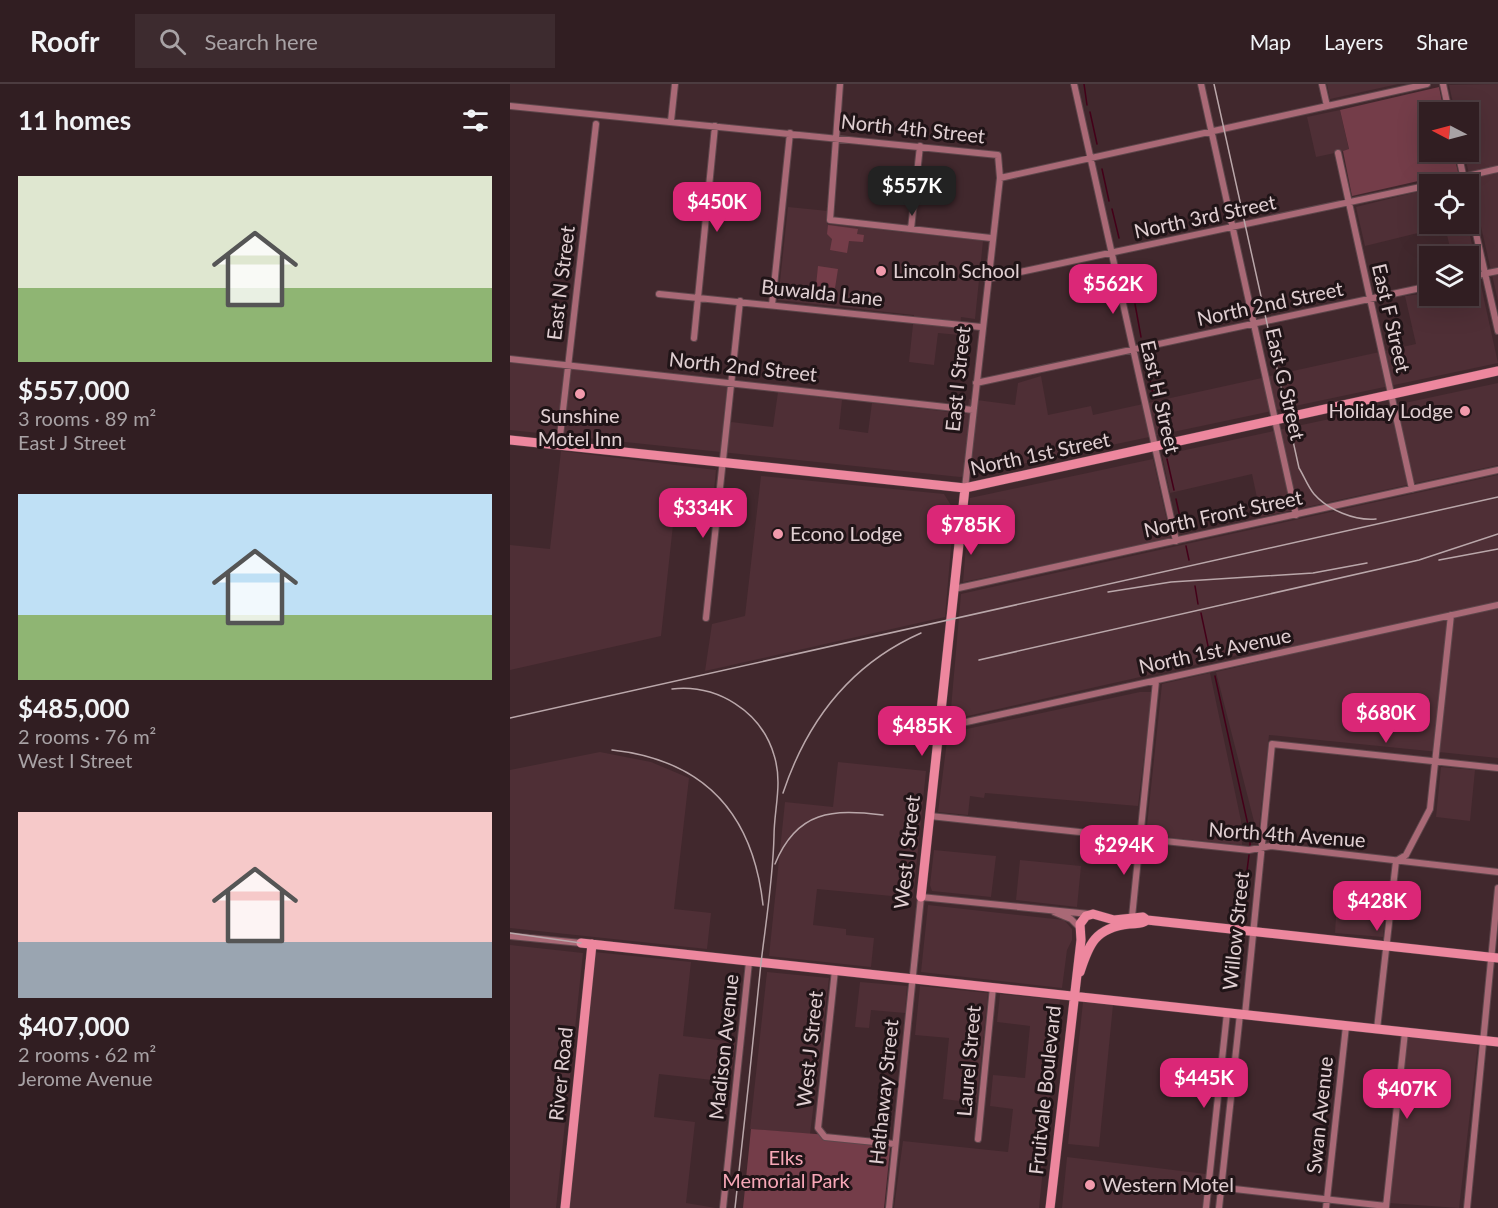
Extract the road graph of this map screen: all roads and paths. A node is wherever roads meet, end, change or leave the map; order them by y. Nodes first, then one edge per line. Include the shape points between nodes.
1 (675, 84) edge
2 (840, 84) edge
3 (1074, 84) edge
4 (1201, 84) edge
5 (1322, 84) edge
6 (1427, 84) edge
7 (1443, 84) edge
8 (1447, 102) edge
9 (510, 105) edge
10 (1327, 106) junction
11 (671, 121) junction
12 (596, 124) dead end
13 (715, 126) junction
14 (1212, 131) junction
15 (790, 133) junction
16 (835, 137) junction
17 (920, 146) junction
18 (1338, 153) dead end
19 (1090, 158) junction
20 (1498, 169) edge
21 (1479, 176) edge
22 (999, 177) junction
23 (1419, 188) edge
24 (1349, 203) junction
25 (1233, 228) junction
26 (911, 229) junction
27 (1476, 234) edge
28 (991, 238) junction
29 (1112, 254) junction
30 (1498, 271) edge
31 (1485, 274) junction
32 (1479, 275) edge
33 (987, 279) junction
34 (1419, 288) edge
35 (659, 294) dead end
36 (698, 298) junction
37 (1370, 299) junction
38 (740, 302) junction
39 (772, 304) junction
40 (1255, 325) junction
41 (981, 327) junction
42 (1498, 331) edge
43 (694, 338) dead end
44 (1133, 351) junction
45 (510, 359) edge
46 (568, 365) junction
47 (1498, 371) edge
48 (732, 382) junction
49 (976, 383) junction
50 (1392, 395) junction
51 (973, 410) junction
52 (1277, 421) junction
53 (510, 440) edge
54 (559, 445) junction
55 (1154, 447) junction
56 (724, 462) junction
57 (1498, 470) edge
58 (965, 488) junction
59 (1412, 489) junction
60 (1296, 515) junction
61 (1176, 541) junction
62 (954, 589) junction
63 (1498, 605) edge
64 (1451, 615) junction
65 (706, 618) dead end
66 (951, 621) joint
67 (1156, 681) junction
68 (939, 728) junction
69 (1435, 761) junction
70 (1498, 768) edge
71 (930, 816) junction
72 (1140, 838) junction
73 (1261, 848) junction
74 (1396, 861) junction
75 (1498, 872) edge
76 (1498, 888) edge
77 (921, 897) junction
78 (1050, 910) junction
79 (1089, 914) junction
80 (1100, 917) junction
81 (1132, 917) junction
82 (1146, 920) junction
83 (1080, 930) junction
84 (1254, 931) junction
85 (510, 936) edge
86 (1097, 936) junction
87 (581, 943) joint
88 (592, 944) junction
89 (1387, 946) junction
90 (1495, 957) edge
91 (750, 962) junction
92 (835, 970) junction
93 (1076, 976) junction
94 (912, 979) junction
95 (993, 987) junction
96 (1074, 995) junction
97 (1227, 1013) junction
98 (1242, 1015) junction
99 (1346, 1026) junction
100 (1377, 1029) junction
101 (1405, 1032) junction
102 (1483, 1040) junction
103 (1498, 1042) edge
104 (978, 1139) dead end
105 (895, 1144) junction
106 (1208, 1186) junction
107 (1221, 1188) junction
108 (1327, 1199) junction
109 (1386, 1207) edge
110 (565, 1208) edge
111 (723, 1208) edge
112 (889, 1208) edge
113 (1050, 1208) edge
114 (1206, 1208) edge
115 (1219, 1208) edge
116 (1326, 1208) edge
117 (1467, 1208) edge

1 - 11 street
2 - 16 street
3 - 19 street, East H Street
4 - 14 street, East G Street
5 - 10 street
6 - 10 street
7 - 8 street
9 - 11 street, North 4th Street
10 - 14 street
11 - 13 street, North 4th Street
12 - 46 street, East N Street
13 - 15 street, North 4th Street
13 - 36 street
14 - 19 street
14 - 25 street, East G Street
15 - 16 street, North 4th Street
15 - 39 street
16 - 17 street, North 4th Street
16 - 26 street via 830,220
17 - 22 street, North 4th Street via 998,155
17 - 26 street
18 - 24 street, East F Street
19 - 22 street
19 - 29 street, East H Street
20 - 21 street, North 3rd Street
22 - 28 street, East I Street
23 - 24 street, North 3rd Street
24 - 25 street, North 3rd Street
24 - 37 street, East F Street
25 - 29 street, North 3rd Street
25 - 40 street, East G Street
26 - 28 street
27 - 31 street
28 - 33 street, East I Street
29 - 33 street, North 3rd Street
29 - 44 street, East H Street
30 - 31 street
31 - 32 street
31 - 42 street
33 - 41 street, East I Street
34 - 37 street, North 2nd Street
35 - 36 street, Buwalda Lane
36 - 38 street, Buwalda Lane
36 - 43 street
37 - 40 street, North 2nd Street
37 - 50 street, East F Street
38 - 39 street, Buwalda Lane
38 - 48 street
39 - 41 street, Buwalda Lane
40 - 44 street, North 2nd Street
40 - 52 street, East G Street
41 - 49 street, East I Street
44 - 49 street, North 2nd Street
44 - 55 street, East H Street
45 - 46 street, North 2nd Street
46 - 48 street, North 2nd Street
46 - 54 street, East N Street
47 - 50 main road, North 1st Street
48 - 51 street, North 2nd Street
48 - 56 street
49 - 51 street, East I Street
50 - 52 main road, North 1st Street
50 - 59 street, East F Street
51 - 58 street, East I Street
52 - 55 main road, North 1st Street
52 - 60 street, East G Street
53 - 54 main road, North 1st Street
54 - 56 main road, North 1st Street
55 - 58 main road, North 1st Street
55 - 61 street, East H Street
56 - 58 main road, North 1st Street
56 - 65 street
57 - 59 street, North Front Street
58 - 62 main road, East I Street
59 - 60 street, North Front Street
60 - 61 street, North Front Street
61 - 62 street, North Front Street
62 - 66 main road, East I Street
63 - 64 street, North 1st Avenue
64 - 67 street, North 1st Avenue
64 - 69 street
66 - 68 main road, West I Street
67 - 68 street, North 1st Avenue
67 - 72 street
68 - 71 main road, West I Street
69 - 70 street
69 - 73 street, Willow Street via 1272,744
69 - 74 street via 1430,809 1406,855
71 - 72 street, North 4th Avenue
71 - 77 main road, West I Street
72 - 73 street, North 4th Avenue
72 - 81 street
73 - 74 street, North 4th Avenue
73 - 84 street, Willow Street
74 - 75 street, North 4th Avenue
74 - 89 street
76 - 90 street
77 - 78 street
77 - 94 street, West I Street
78 - 79 street
78 - 83 street via 1071,919
79 - 80 main road
79 - 83 main road via 1081,921
80 - 81 main road
80 - 86 main road, Fruitvale Boulevard via 1103,924
81 - 82 main road
82 - 84 main road
82 - 86 main road
83 - 86 main road via 1087,938
83 - 93 main road, Fruitvale Boulevard
84 - 89 main road
84 - 98 street, Willow Street
85 - 87 street
86 - 93 main road, Fruitvale Boulevard via 1087,948
87 - 88 main road
88 - 91 main road
88 - 110 main road, River Road
89 - 90 main road
89 - 100 street
90 - 102 street
91 - 92 main road
91 - 111 street, Madison Avenue
92 - 94 main road
92 - 105 street, West J Street via 819,1132 825,1137
93 - 96 main road, Fruitvale Boulevard
94 - 95 main road
94 - 105 street, Hathaway Street
95 - 96 main road
95 - 104 street, Laurel Street
96 - 97 main road
96 - 113 main road, Fruitvale Boulevard
97 - 98 main road
97 - 106 street, Willow Street
98 - 99 main road
98 - 107 street, Willow Street
99 - 100 main road
99 - 108 street, Swan Avenue
100 - 101 main road
101 - 102 main road
101 - 109 street
102 - 103 main road
102 - 117 street
105 - 112 street, Hathaway Street
106 - 107 street
106 - 114 street, Willow Street
107 - 108 street
107 - 115 street, Willow Street
108 - 109 street
108 - 116 street, Swan Avenue

